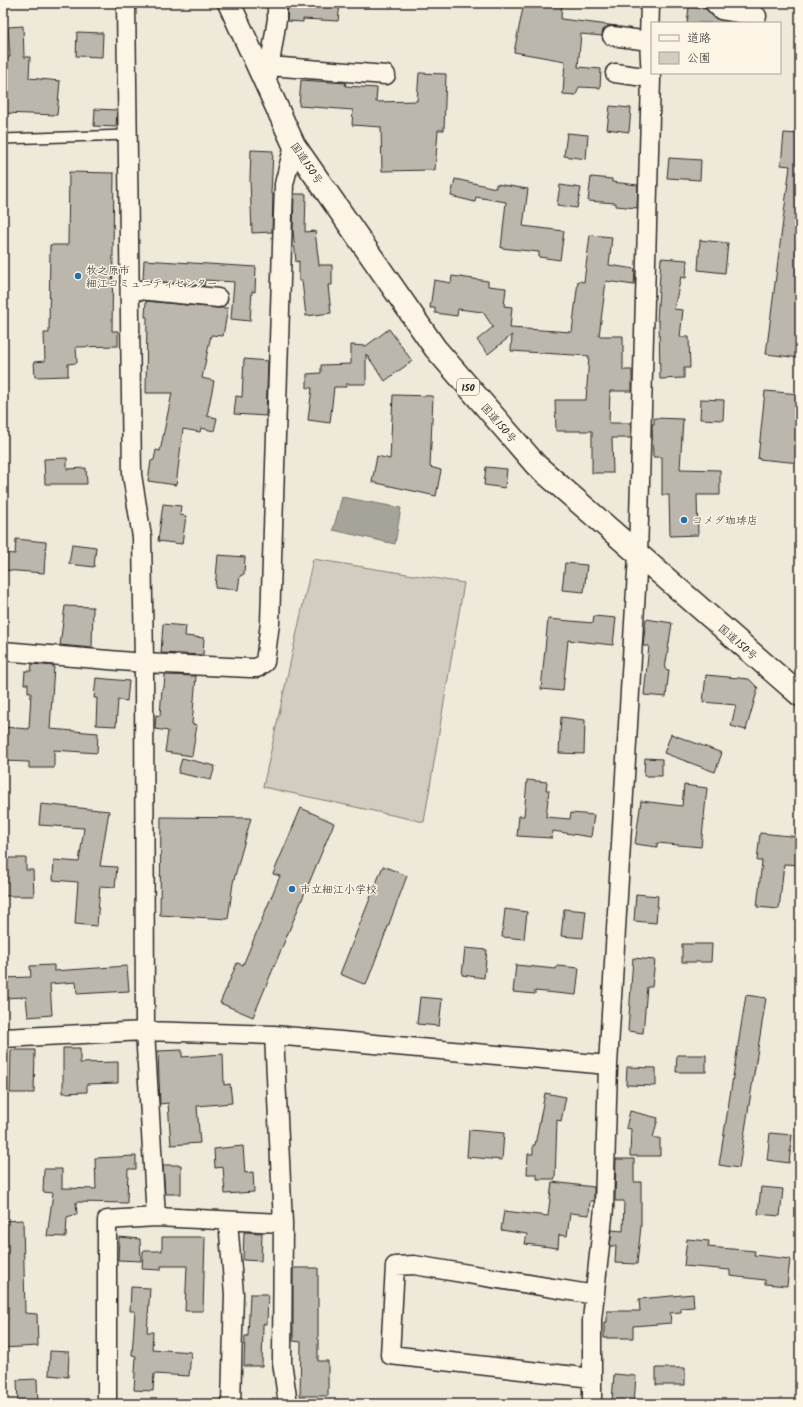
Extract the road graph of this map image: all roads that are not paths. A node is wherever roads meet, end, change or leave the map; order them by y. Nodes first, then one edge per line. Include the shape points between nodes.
1 (126, 3) edge
2 (229, 3) edge
3 (277, 3) edge
4 (650, 3) edge
5 (714, 3) edge
6 (757, 16) dead end
7 (612, 36) dead end
8 (649, 41) junction
9 (614, 73) dead end
10 (268, 75) junction
11 (386, 75) dead end
12 (651, 78) junction
13 (127, 134) junction
14 (3, 138) edge
15 (294, 145) junction
16 (130, 289) junction
17 (218, 298) dead end
18 (638, 555) junction
19 (3, 651) edge
20 (144, 663) junction
21 (800, 695) edge
22 (145, 1031) junction
23 (274, 1035) junction
24 (3, 1038) edge
25 (608, 1065) junction
26 (156, 1217) junction
27 (228, 1221) junction
28 (283, 1224) junction
29 (595, 1295) junction
30 (592, 1378) junction
31 (108, 1404) edge
32 (231, 1404) edge
33 (288, 1404) edge
34 (592, 1404) edge

1 - 13 street
2 - 10 highway, 国道150号 / 150
3 - 10 street
4 - 8 street
5 - 6 street via 721,10
7 - 8 street
8 - 12 street
9 - 12 street
10 - 11 street
10 - 15 highway, 国道150号 / 150
12 - 18 street
13 - 14 lane
13 - 16 street
15 - 18 highway, 国道150号 / 150 via 435,348 536,466
15 - 20 street via 284,184 267,658 263,665 250,668
16 - 17 street
16 - 20 street via 132,475 142,537
18 - 21 highway, 国道150号 / 150
18 - 25 street
19 - 20 street
20 - 22 street
22 - 23 street
22 - 24 street
22 - 26 street
23 - 25 street
23 - 28 street
25 - 29 street via 604,1208
26 - 27 street
26 - 31 street via 107,1220
27 - 28 street
27 - 32 street via 234,1294
28 - 33 street via 282,1362
29 - 30 street via 592,1320
29 - 30 street via 414,1265 395,1266 390,1355
30 - 34 street

